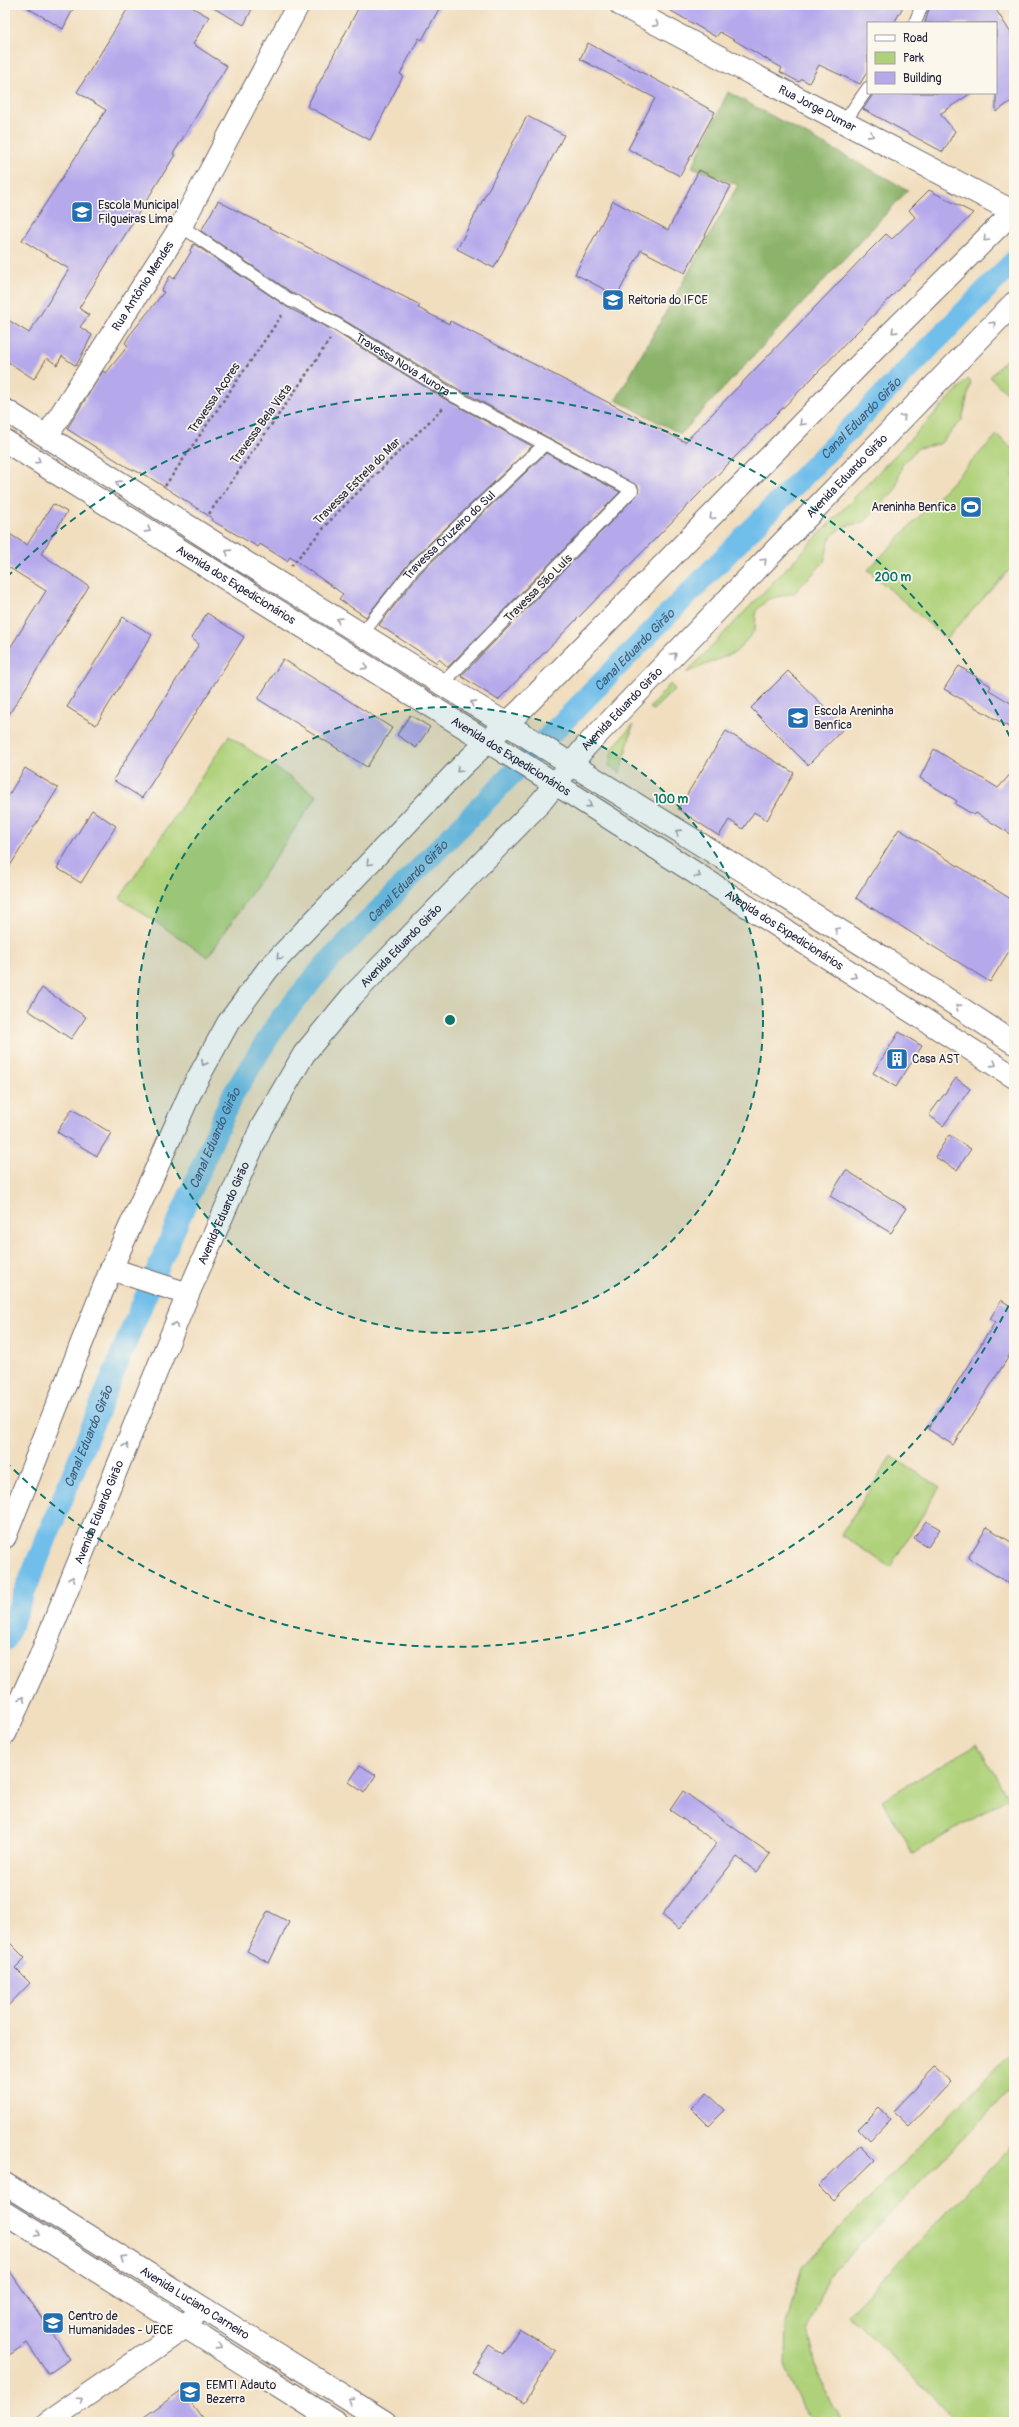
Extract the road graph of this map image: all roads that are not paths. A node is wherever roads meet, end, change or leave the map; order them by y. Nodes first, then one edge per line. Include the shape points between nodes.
1 (298, 5) edge
2 (621, 5) edge
3 (922, 5) edge
4 (915, 22) edge
5 (867, 89) edge
6 (845, 121) junction
7 (1014, 211) edge
8 (181, 226) junction
9 (1014, 302) edge
10 (5, 410) edge
11 (47, 436) junction
12 (5, 441) edge
13 (544, 445) junction
14 (632, 490) joint
15 (362, 634) junction
16 (442, 684) junction
17 (506, 724) junction
18 (487, 743) junction
19 (562, 760) junction
20 (547, 779) junction
21 (991, 1029) junction
22 (1014, 1043) edge
23 (974, 1052) junction
24 (1014, 1077) edge
25 (118, 1271) junction
26 (182, 1292) junction
27 (5, 1537) edge
28 (5, 1734) edge
29 (5, 2184) edge
30 (5, 2213) edge
31 (200, 2307) junction
32 (186, 2326) junction
33 (48, 2422) edge
34 (336, 2422) edge
35 (384, 2422) edge

1 - 8 main road, Rua Antônio Mendes
2 -> 6 main road, Rua Jorge Dumar
3 - 4 lane
5 - 6 lane
6 -> 7 main road, Rua Jorge Dumar
7 -> 17 main road
8 - 11 main road, Rua Antônio Mendes
8 - 13 lane, Travessa Nova Aurora via 291,301 338,325 454,396
19 -> 9 main road, Avenida Eduardo Girão via 586,746
10 - 11 main road, Avenida dos Expedicionários
15 -> 11 main road, Avenida dos Expedicionários
12 -> 18 main road, Avenida dos Expedicionários
13 - 14 lane, Travessa Nova Aurora
13 - 15 lane, Travessa Cruzeiro do Sul via 414,568
14 - 16 lane, Travessa São Luís
15 - 16 main road, Avenida dos Expedicionários
17 -> 16 main road, Avenida dos Expedicionários
17 - 18 main road
17 - 19 main road, Avenida dos Expedicionários
18 - 20 main road, Avenida dos Expedicionários
18 -> 25 main road via 268,969 228,1022 192,1088
19 - 20 main road, Avenida Eduardo Girão
21 -> 19 main road, Avenida dos Expedicionários via 884,958
20 -> 23 main road, Avenida dos Expedicionários
20 - 26 main road, Avenida Eduardo Girão via 540,803 352,996 304,1054 261,1128
21 - 22 main road, Avenida dos Expedicionários
21 - 23 main road
23 -> 24 main road, Avenida dos Expedicionários
25 - 26 main road
25 - 27 main road
28 -> 26 main road, Avenida Eduardo Girão via 40,1657
31 -> 29 main road, Avenida Luciano Carneiro
30 -> 32 main road, Avenida Luciano Carneiro
31 - 32 main road
35 -> 31 main road, Avenida Luciano Carneiro
33 -> 32 main road
32 -> 34 main road, Avenida Luciano Carneiro

